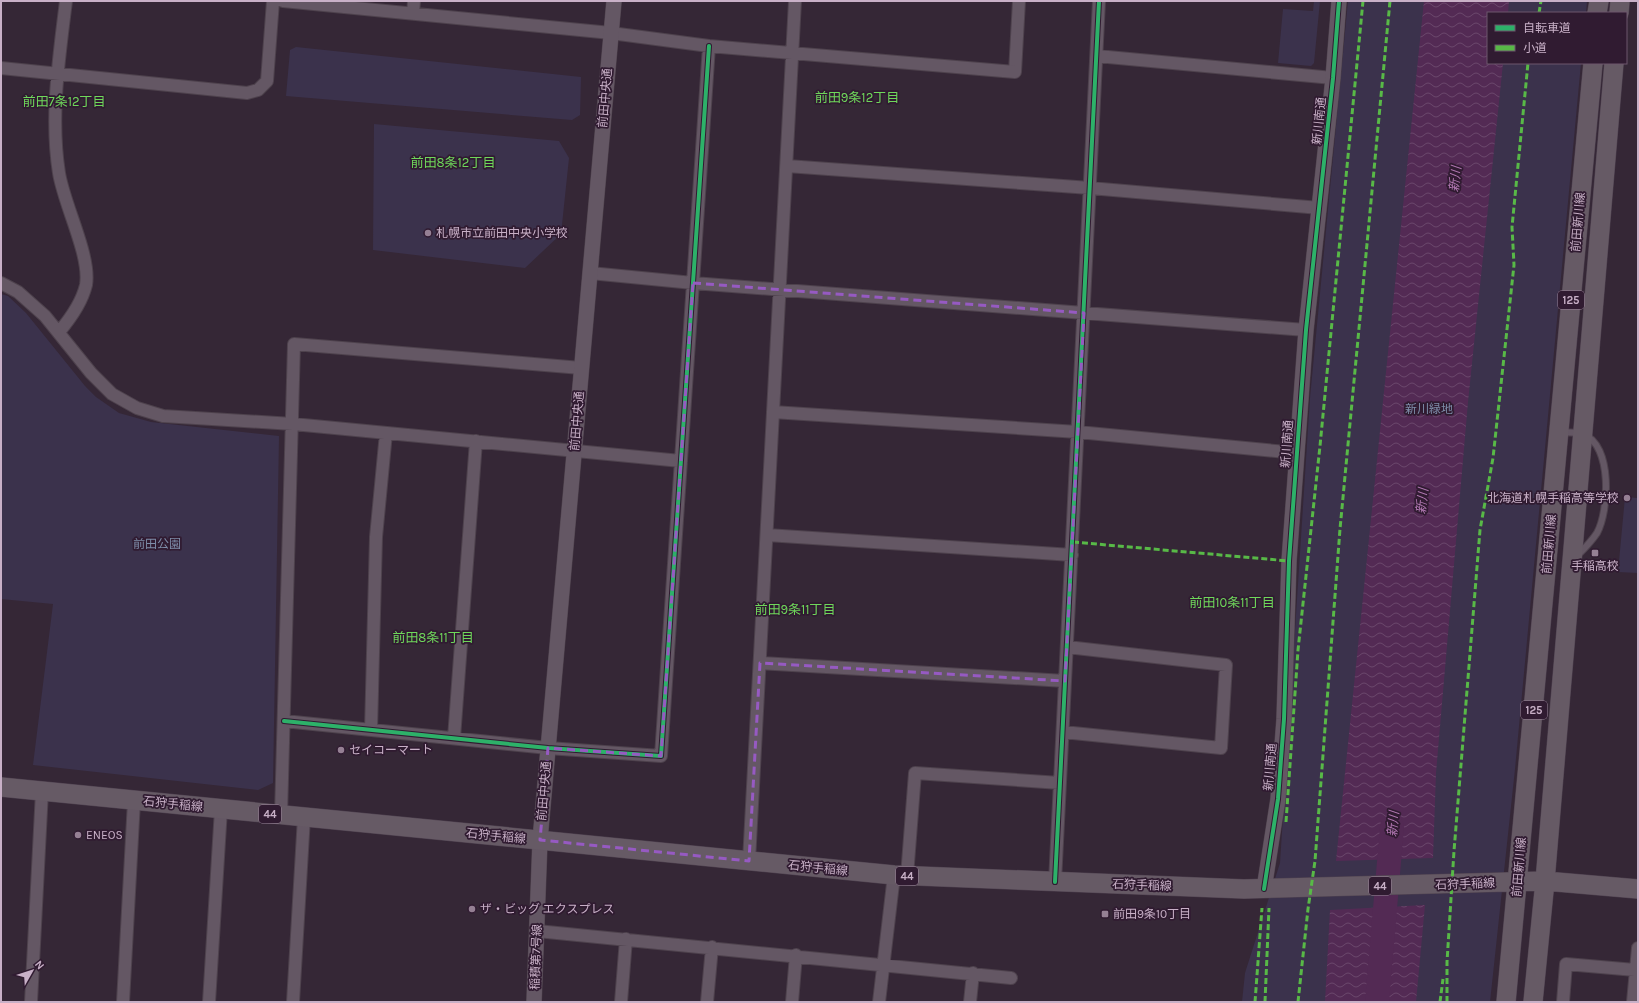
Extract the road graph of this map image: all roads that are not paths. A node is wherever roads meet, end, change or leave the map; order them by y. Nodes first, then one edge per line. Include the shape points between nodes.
1 (66, 1) edge
2 (273, 1) edge
3 (283, 1) edge
4 (414, 1) edge
5 (614, 1) edge
6 (795, 1) edge
7 (1019, 1) edge
8 (1099, 1) edge
9 (1339, 1) edge
10 (1599, 1) edge
11 (1620, 1) edge
12 (1598, 12) edge
13 (1619, 12) edge
14 (413, 14) junction
15 (611, 33) junction
16 (708, 46) junction
17 (793, 53) junction
18 (1097, 56) junction
19 (1593, 64) edge
20 (1614, 64) edge
21 (1, 68) edge
22 (58, 73) junction
23 (1333, 78) junction
24 (787, 166) junction
25 (1090, 188) junction
26 (1320, 208) junction
27 (590, 273) junction
28 (1, 283) edge
29 (693, 283) junction
30 (780, 290) junction
31 (1084, 313) junction
32 (1306, 330) junction
33 (59, 332) junction
34 (582, 368) junction
35 (773, 412) junction
36 (293, 424) junction
37 (1078, 432) junction
38 (1559, 432) junction
39 (386, 433) junction
40 (1583, 434) junction
41 (476, 441) junction
42 (574, 450) junction
43 (1297, 453) junction
44 (681, 461) junction
45 (767, 535) junction
46 (1072, 555) junction
47 (1572, 560) junction
48 (1067, 647) junction
49 (760, 663) junction
50 (1065, 681) junction
51 (284, 721) junction
52 (371, 730) junction
53 (1062, 732) junction
54 (454, 738) junction
55 (548, 748) junction
56 (1060, 783) junction
57 (1, 787) edge
58 (42, 791) junction
59 (134, 800) junction
60 (221, 809) junction
61 (281, 815) junction
62 (304, 817) junction
63 (540, 840) junction
64 (749, 861) junction
65 (900, 876) junction
66 (1545, 881) junction
67 (1055, 882) junction
68 (1518, 882) junction
69 (1270, 889) junction
70 (1638, 889) edge
71 (537, 930) junction
72 (626, 939) junction
73 (712, 947) junction
74 (1638, 948) edge
75 (796, 955) junction
76 (883, 965) junction
77 (1635, 970) junction
78 (973, 973) junction
79 (1011, 978) dead end
80 (31, 1002) edge
81 (123, 1002) edge
82 (209, 1002) edge
83 (293, 1002) edge
84 (534, 1002) edge
85 (621, 1002) edge
86 (707, 1002) edge
87 (792, 1002) edge
88 (879, 1002) edge
89 (970, 1002) edge
90 (1506, 1002) edge
91 (1533, 1002) edge
92 (1563, 1002) edge
93 (1632, 1002) edge

1 - 22 street
2 - 22 street via 267,81 258,90 247,93
3 - 14 street
4 - 14 street
5 - 15 street, 前田中央通
6 - 17 street
7 - 17 street via 1015,72
8 - 18 street
9 - 23 street, 新川南通
10 - 12 main road
11 - 13 main road
14 - 15 street
15 - 16 street
15 - 27 street, 前田中央通
16 - 17 street
16 - 29 street
17 - 24 street
18 - 23 street
18 - 25 street
19 - 38 main road, 前田新川線 / 125
20 - 40 main road, 前田新川線 / 125
21 - 22 street
22 - 33 street via 55,142 59,174 84,258 86,285 70,320
23 - 26 street, 新川南通
24 - 25 street
24 - 30 street
25 - 26 street
25 - 31 street
26 - 32 street, 新川南通
27 - 29 street
27 - 34 street, 前田中央通
28 - 33 street via 18,292
29 - 30 street
29 - 44 street
30 - 31 street
30 - 35 street
31 - 32 street
31 - 37 street
32 - 43 street, 新川南通
33 - 36 street via 112,394 137,408 163,416
34 - 36 street via 294,344
34 - 42 street, 前田中央通
35 - 37 street
35 - 45 street
36 - 39 street
36 - 51 street
37 - 43 street
37 - 46 street
38 - 40 lane
38 - 68 main road, 前田新川線 / 125
39 - 41 street
39 - 52 street via 376,536
40 - 47 main road, 前田新川線 / 125
40 - 47 lane via 1602,453 1606,467 1605,488 1602,519 1597,532 1590,543
41 - 42 street
41 - 54 street
42 - 44 street
42 - 55 street, 前田中央通
43 - 69 street, 新川南通 via 1289,560 1284,719
44 - 55 street via 661,756
45 - 46 street
45 - 49 street
46 - 48 street
47 - 66 main road, 前田新川線 / 125
48 - 50 street
48 - 53 street via 1226,665 1221,748
49 - 50 street
49 - 64 street
50 - 53 street
51 - 52 street
51 - 61 street
52 - 54 street
53 - 56 street
54 - 55 street
55 - 63 street, 前田中央通
56 - 65 street via 915,773
56 - 67 street
57 - 58 main road, 石狩手稲線 / 44
58 - 59 main road, 石狩手稲線 / 44
58 - 80 street
59 - 60 main road, 石狩手稲線 / 44
59 - 81 street
60 - 61 main road, 石狩手稲線 / 44
60 - 82 street
61 - 62 main road, 石狩手稲線 / 44
62 - 63 main road, 石狩手稲線 / 44
62 - 83 street
63 - 64 main road, 石狩手稲線 / 44
63 - 71 street, 稲積第7号線
64 - 65 main road, 石狩手稲線 / 44
65 - 67 main road, 石狩手稲線 / 44
65 - 76 street
66 - 68 main road, 石狩手稲線 / 44
66 - 70 main road, 石狩手稲線 / 44
66 - 91 main road, 前田新川線 / 125
67 - 69 main road, 石狩手稲線 / 44
68 - 69 main road, 石狩手稲線 / 44
68 - 90 main road, 前田新川線 / 125
71 - 72 street
71 - 84 street, 稲積第7号線
72 - 73 street
72 - 85 street
73 - 75 street
73 - 86 street
74 - 77 street
75 - 76 street
75 - 87 street
76 - 78 street
76 - 88 street
77 - 92 street via 1566,964
77 - 93 street
78 - 79 street
78 - 89 street

